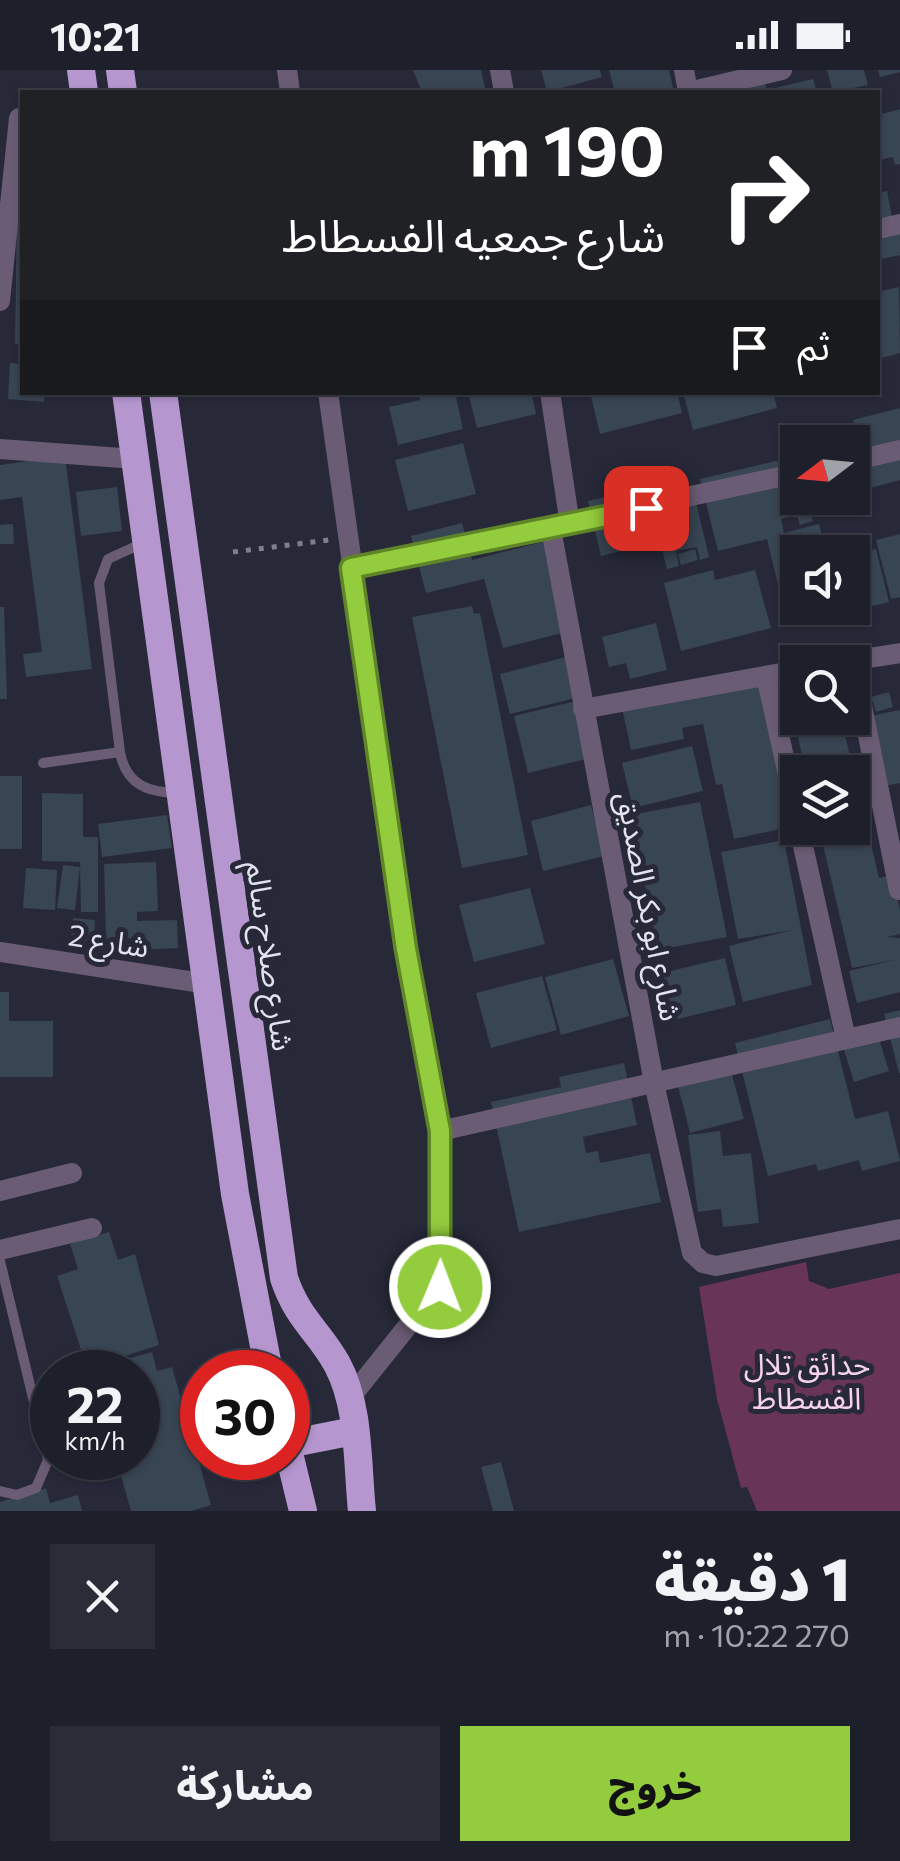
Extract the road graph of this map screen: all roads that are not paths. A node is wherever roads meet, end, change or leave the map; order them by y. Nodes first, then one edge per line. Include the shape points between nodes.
1 (782, 70) edge
2 (697, 90) edge
3 (14, 118) edge
4 (4, 228) edge
5 (0, 301) edge
6 (126, 395) edge
7 (162, 395) edge
8 (328, 395) edge
9 (550, 395) edge
10 (0, 449) edge
11 (900, 450) edge
12 (870, 457) edge
13 (136, 459) junction
14 (780, 477) edge
15 (560, 527) junction
16 (148, 541) junction
17 (351, 568) junction
18 (900, 653) edge
19 (870, 658) edge
20 (780, 673) edge
21 (766, 676) junction
22 (583, 708) junction
23 (864, 735) edge
24 (120, 752) junction
25 (783, 755) edge
26 (43, 763) dead end
27 (182, 793) junction
28 (803, 845) edge
29 (899, 890) edge
30 (0, 952) edge
31 (208, 984) junction
32 (900, 1028) edge
33 (846, 1039) junction
34 (654, 1082) junction
35 (440, 1131) junction
36 (72, 1173) dead end
37 (0, 1191) edge
38 (92, 1228) dead end
39 (900, 1229) edge
40 (0, 1250) edge
41 (0, 1261) edge
42 (265, 1350) edge
43 (350, 1398) junction
44 (354, 1430) junction
45 (310, 1441) edge
46 (296, 1480) edge
47 (0, 1492) edge
48 (303, 1511) edge
49 (362, 1511) edge

1 - 2 street
3 - 4 street
4 - 5 street
6 - 13 highway
7 - 43 highway, شارع صلاح سالم via 284,1278
8 - 17 street
9 - 15 street, شارع ابو بكر الصديق
10 - 13 street
11 - 12 street
13 - 16 highway
14 - 15 street
15 - 17 street
15 - 22 street, شارع ابو بكر الصديق
16 - 24 lane via 115,553 100,574
16 - 27 highway
17 - 35 street via 406,949
18 - 19 street
20 - 21 street
21 - 22 street
21 - 25 street
22 - 34 street, شارع ابو بكر الصديق
23 - 29 street
24 - 26 lane
24 - 27 lane via 141,788
27 - 31 highway
28 - 33 street
30 - 31 street, شارع 2
31 - 42 highway via 234,1194
32 - 33 street
33 - 34 street
34 - 35 street
34 - 39 street, شارع ابو بكر الصديق via 692,1254 703,1263 728,1264
35 - 43 street via 440,1287
36 - 37 street
38 - 40 street
41 - 47 lane via 48,1460 36,1488
43 - 44 highway, شارع صلاح سالم
44 - 45 highway
44 - 49 highway, شارع صلاح سالم
46 - 48 highway

